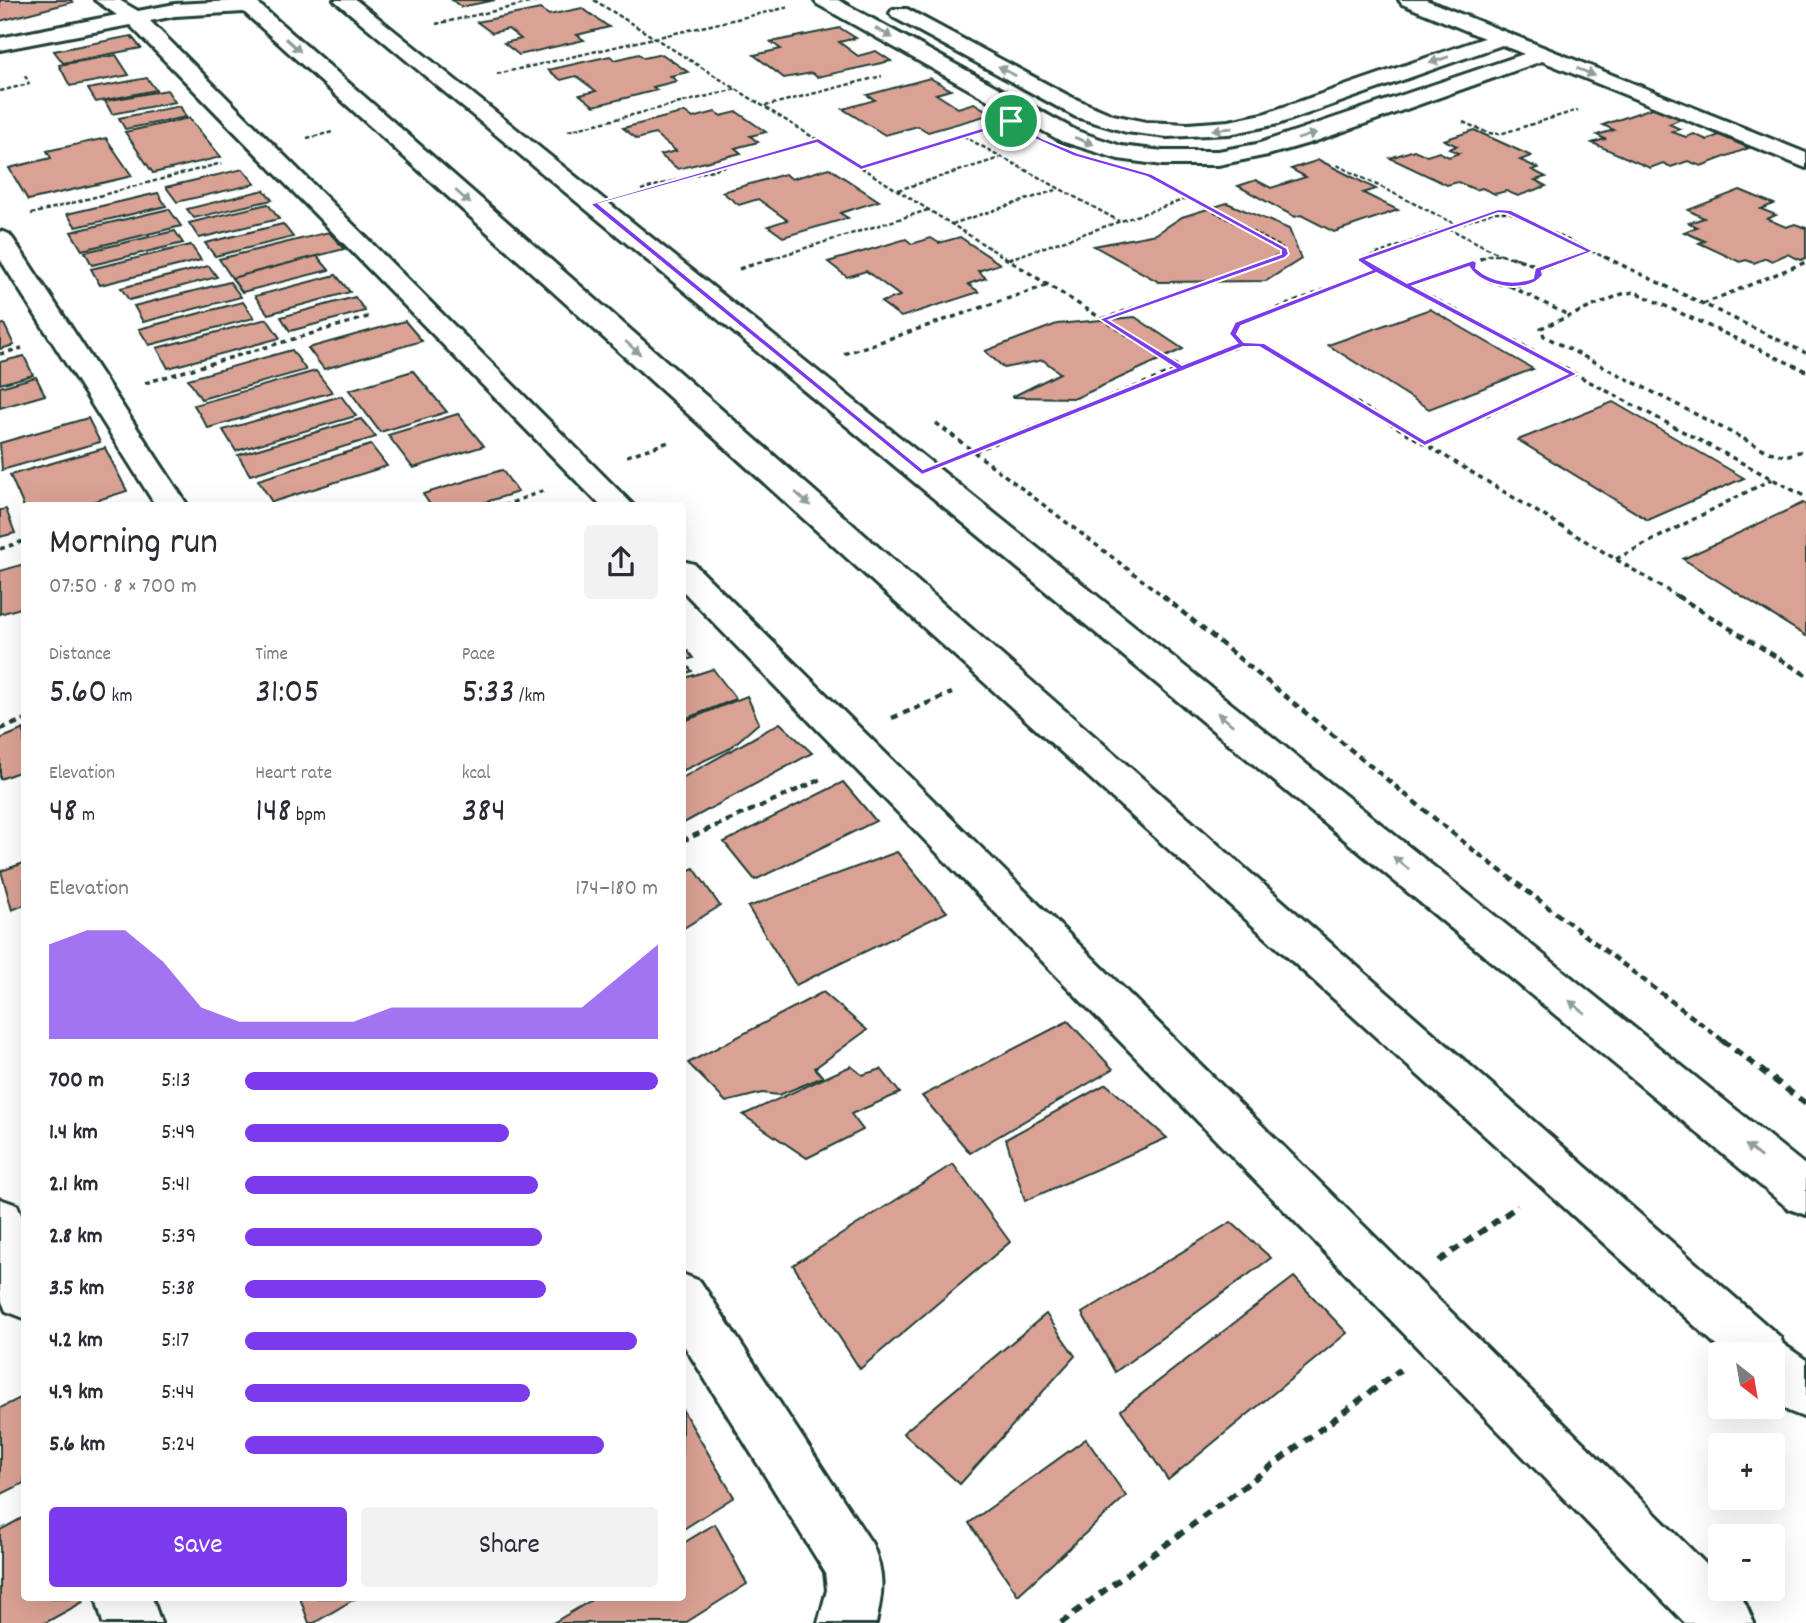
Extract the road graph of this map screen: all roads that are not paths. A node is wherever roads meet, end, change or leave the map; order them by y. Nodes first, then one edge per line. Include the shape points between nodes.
1 (344, 0) edge
2 (860, 0) edge
3 (877, 0) edge
4 (1409, 0) edge
5 (245, 3) edge
6 (830, 3) edge
7 (124, 6) edge
8 (0, 29) edge
9 (1503, 38) junction
10 (0, 44) edge
11 (1543, 54) junction
12 (1806, 161) edge
13 (0, 239) edge
14 (169, 502) edge
15 (615, 502) edge
16 (686, 575) edge
17 (1806, 1194) edge
18 (0, 1220) edge
19 (21, 1286) edge
20 (686, 1303) edge
21 (1749, 1342) edge
22 (1785, 1375) edge
23 (1806, 1393) edge
24 (125, 1601) edge
25 (132, 1623) edge
26 (847, 1623) edge
27 (1726, 1623) edge

17 -> 1 street
2 - 6 street
9 -> 3 street via 1270,119 1191,132 1104,119 1068,104
4 - 9 street
5 - 7 street via 175,10
5 -> 21 street
6 -> 11 street via 1069,136 1118,152 1163,158 1218,158 1260,150
7 - 8 street
7 - 10 street
7 - 15 street
9 - 11 street
11 -> 12 street
13 - 14 street
16 - 27 street
18 - 19 street
20 - 26 street via 852,1564 855,1590
22 - 23 street
24 - 25 street

